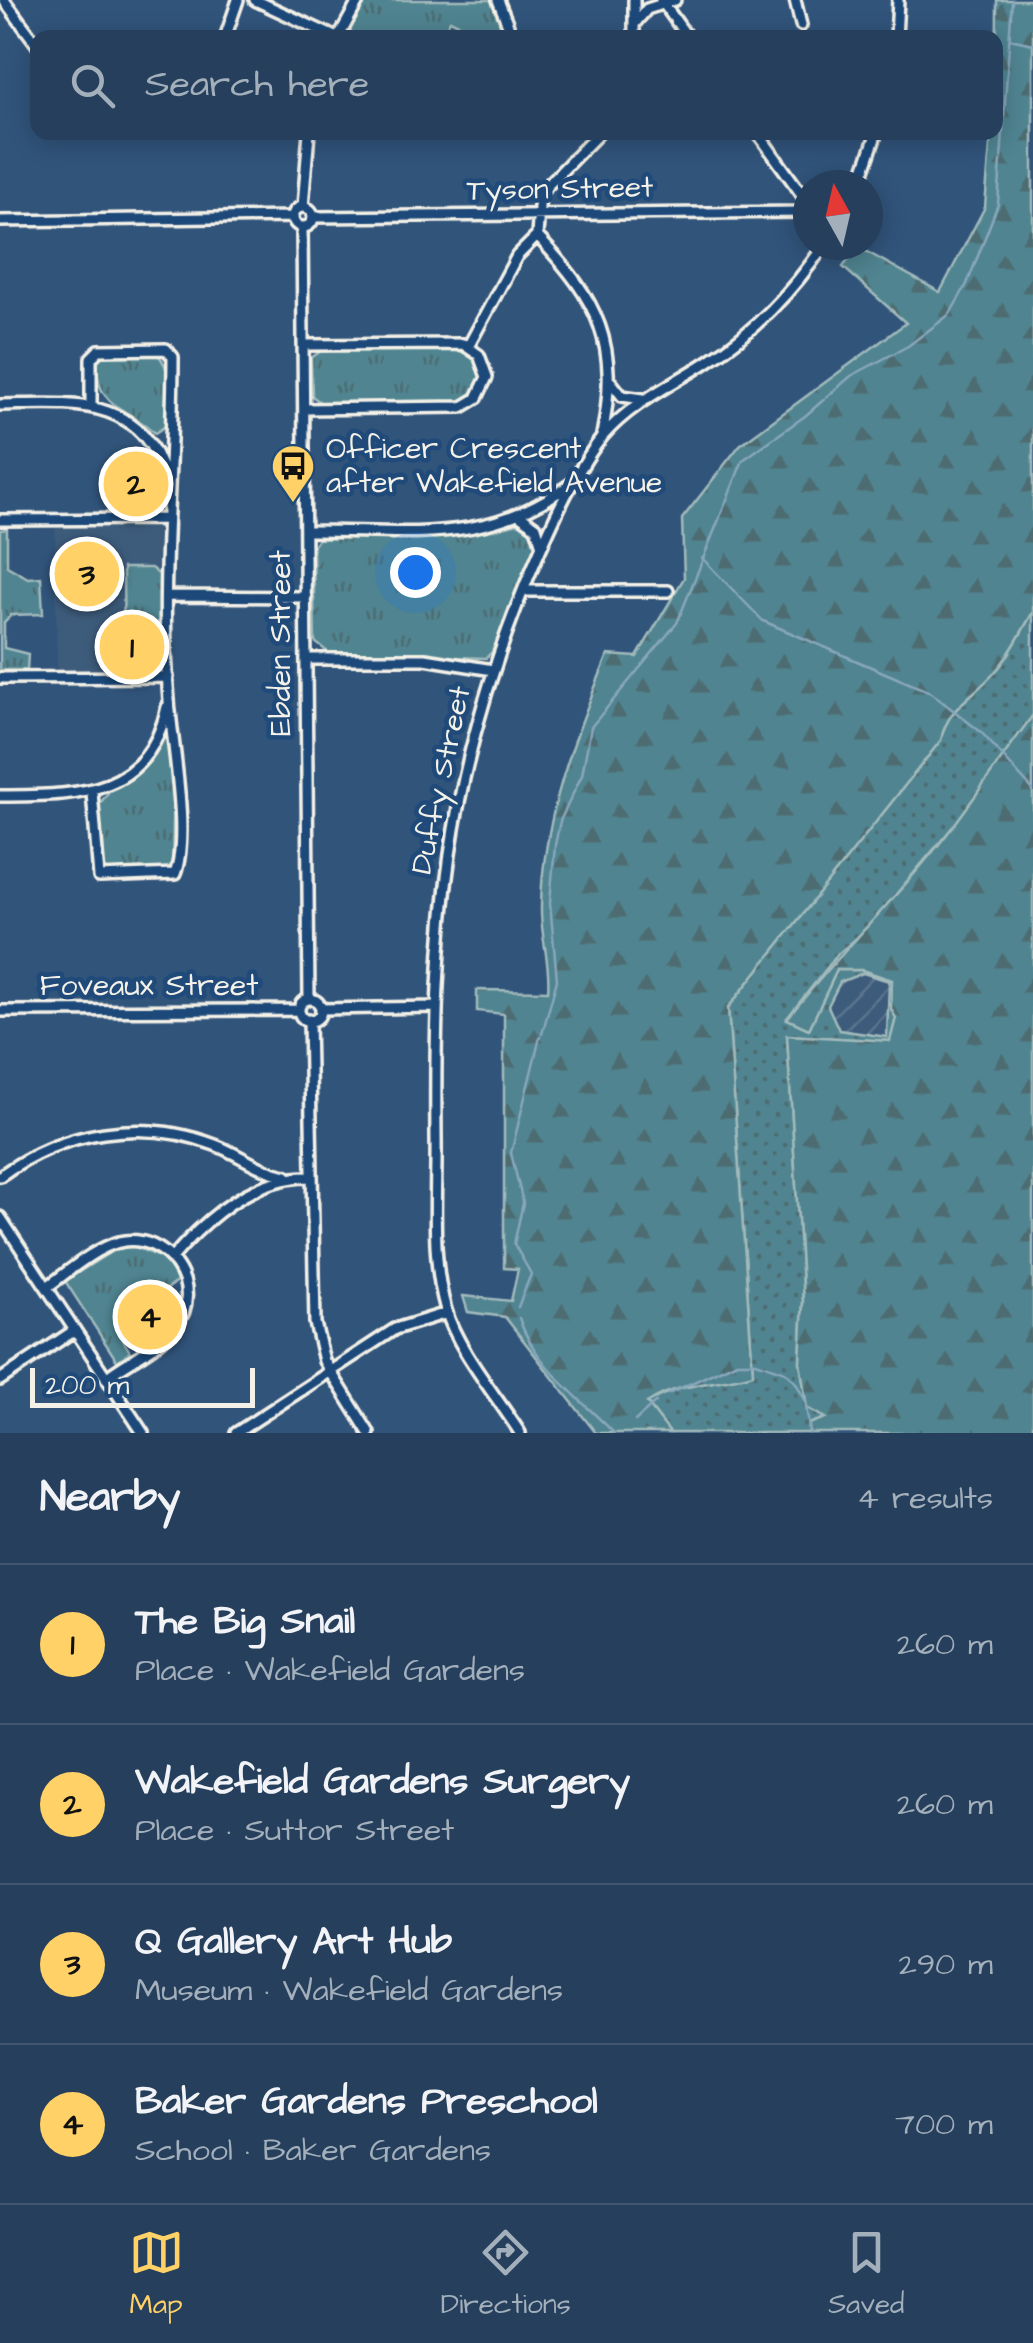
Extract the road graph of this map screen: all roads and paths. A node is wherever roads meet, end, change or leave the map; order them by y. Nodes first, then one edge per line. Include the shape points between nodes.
1 (4, 0) edge
2 (238, 0) edge
3 (255, 0) edge
4 (358, 0) edge
5 (498, 0) edge
6 (634, 0) edge
7 (676, 0) edge
8 (795, 0) edge
9 (898, 0) edge
10 (663, 3) edge
11 (635, 23) junction
12 (801, 25) dead end
13 (227, 30) edge
14 (321, 30) edge
15 (340, 30) edge
16 (508, 30) edge
17 (635, 30) edge
18 (682, 30) edge
19 (896, 30) edge
20 (30, 35) edge
21 (308, 140) edge
22 (592, 140) edge
23 (763, 140) edge
24 (875, 140) edge
25 (864, 170) edge
26 (793, 182) edge
27 (793, 201) edge
28 (303, 207) junction
29 (785, 211) junction
30 (793, 211) edge
31 (293, 216) junction
32 (537, 216) junction
33 (313, 217) junction
34 (0, 221) edge
35 (302, 227) junction
36 (537, 236) junction
37 (813, 260) edge
38 (304, 345) junction
39 (470, 345) junction
40 (610, 380) junction
41 (646, 399) junction
42 (0, 405) edge
43 (92, 405) junction
44 (304, 409) junction
45 (174, 434) junction
46 (602, 438) junction
47 (149, 442) junction
48 (580, 477) junction
49 (167, 486) junction
50 (521, 516) junction
51 (167, 519) junction
52 (0, 520) edge
53 (305, 532) junction
54 (542, 546) junction
55 (523, 591) junction
56 (668, 591) dead end
57 (168, 596) junction
58 (306, 597) junction
59 (306, 659) junction
60 (492, 670) junction
61 (168, 676) junction
62 (0, 678) edge
63 (168, 699) junction
64 (149, 750) junction
65 (177, 760) junction
66 (92, 792) junction
67 (0, 796) edge
68 (309, 999) junction
69 (435, 1007) junction
70 (320, 1009) junction
71 (299, 1010) junction
72 (0, 1012) edge
73 (310, 1020) junction
74 (253, 1164) junction
75 (0, 1176) edge
76 (286, 1176) junction
77 (311, 1178) junction
78 (252, 1192) junction
79 (0, 1216) edge
80 (172, 1258) junction
81 (46, 1287) junction
82 (446, 1313) junction
83 (75, 1330) junction
84 (330, 1371) junction
85 (106, 1378) junction
86 (0, 1380) edge
87 (142, 1433) edge
88 (236, 1433) edge
89 (369, 1433) edge
90 (520, 1433) edge

1 - 20 street
2 - 13 street
3 - 14 street
4 - 15 street
5 - 16 street
6 - 11 street
7 - 10 street
8 - 12 street
9 - 19 street
10 - 11 street
10 - 18 street
11 - 17 street
21 - 28 street
22 - 32 street via 540,193
23 - 26 street
24 - 25 street
27 - 29 street
28 - 31 street
28 - 33 street
29 - 30 street, Tyson Street
29 - 32 street, Tyson Street
31 - 34 street
31 - 35 street
32 - 33 street, Tyson Street
32 - 36 street
33 - 35 street
35 - 38 street, Ebden Street
36 - 39 street via 517,256
36 - 40 street via 589,297 605,337
37 - 41 street, Duffy Street via 736,341
38 - 39 street
38 - 44 street, Ebden Street
39 - 44 street via 486,377 468,405
40 - 41 street via 622,396
40 - 46 street
41 - 46 street, Duffy Street
42 - 43 street
43 - 45 street via 91,358 99,350 166,350 173,357
43 - 47 street via 136,427
44 - 53 street, Ebden Street
45 - 47 street
45 - 49 street
46 - 48 street, Duffy Street
47 - 49 street
48 - 50 street
48 - 54 street, Duffy Street
49 - 51 street
50 - 53 street via 452,531
50 - 54 street via 536,527
51 - 52 street
51 - 57 street
53 - 58 street, Ebden Street
54 - 55 street, Duffy Street
55 - 56 street
55 - 60 street, Duffy Street
57 - 58 street
57 - 61 street
58 - 59 street, Ebden Street
59 - 60 street via 424,658
59 - 68 street, Ebden Street
60 - 69 street, Duffy Street via 452,818
61 - 62 street
61 - 63 street
63 - 64 street
63 - 65 street
64 - 65 street via 165,750
64 - 66 street via 118,780
65 - 66 street via 175,874 99,877
66 - 67 street
68 - 70 street
68 - 71 street
69 - 70 street
69 - 82 street, Duffy Street via 438,1270
70 - 73 street
71 - 72 street, Foveaux Street
71 - 73 street
73 - 77 street
74 - 75 street via 187,1136 121,1131 56,1144
74 - 76 street
74 - 78 street
76 - 77 street
76 - 78 street
77 - 84 street via 314,1323
78 - 80 street via 214,1216
79 - 81 street
80 - 81 street via 149,1244 119,1242
80 - 85 street via 186,1288 180,1320
81 - 83 street
82 - 84 street via 395,1329
82 - 90 street, Duffy Street
83 - 85 street
83 - 86 street
84 - 88 street
84 - 89 street
85 - 87 street

